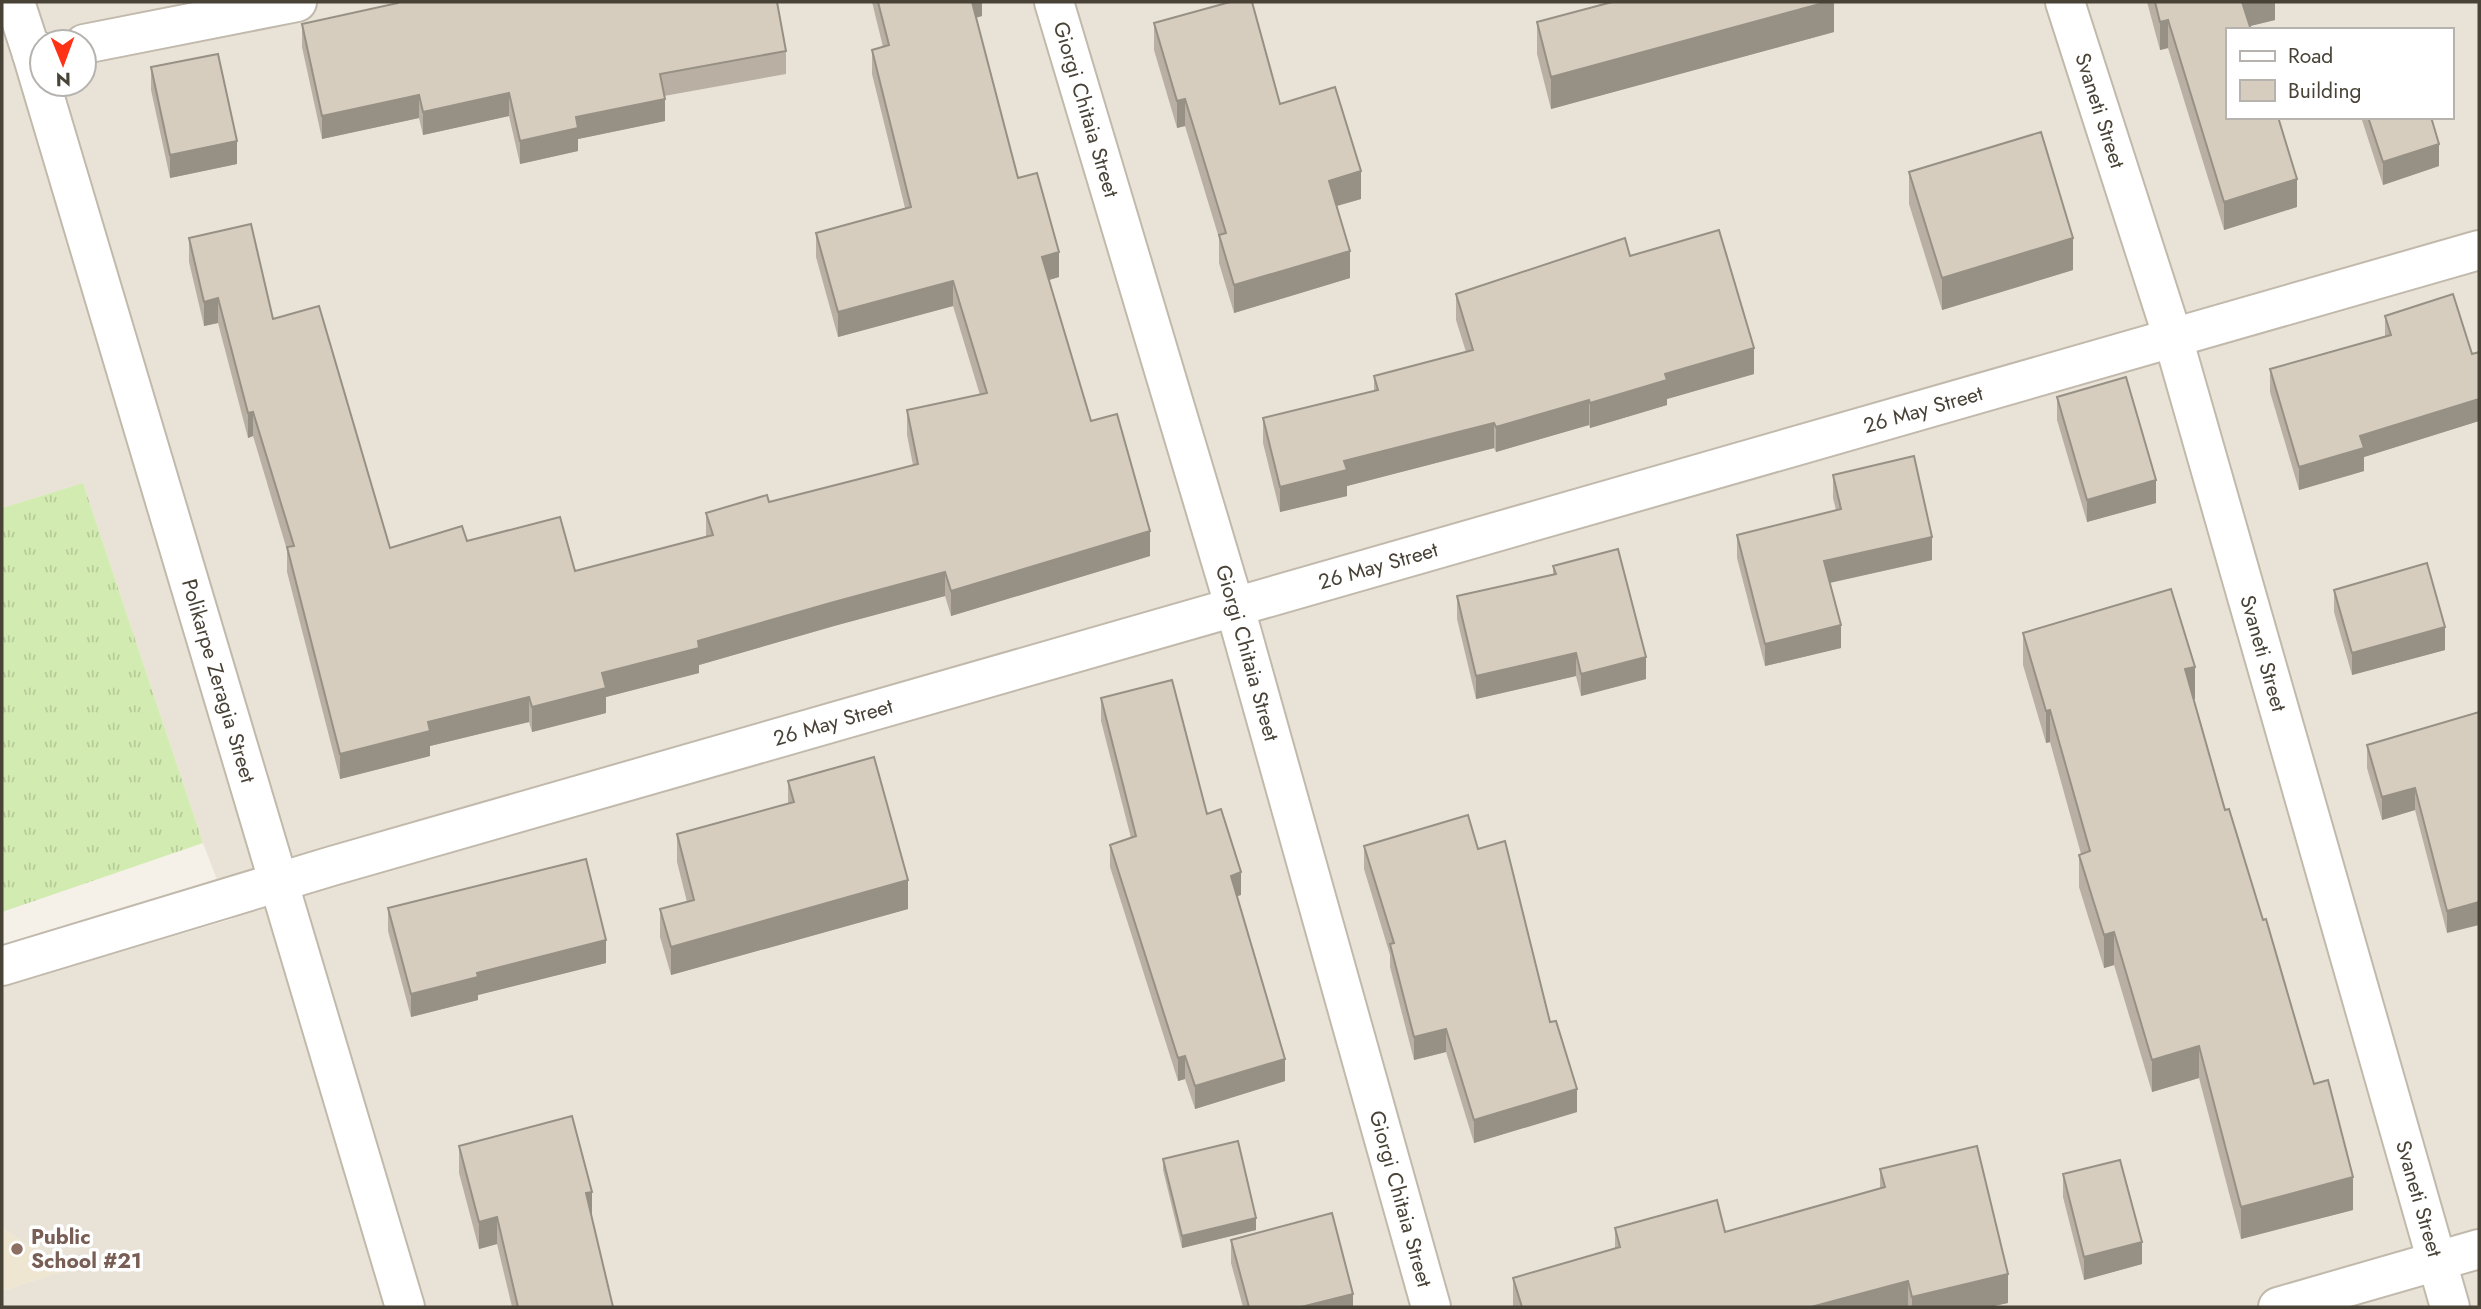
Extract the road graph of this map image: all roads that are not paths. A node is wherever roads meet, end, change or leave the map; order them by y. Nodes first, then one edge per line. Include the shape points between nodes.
1 (15, 2) edge
2 (297, 2) edge
3 (1054, 2) edge
4 (2065, 2) edge
5 (28, 32) edge
6 (98, 41) edge
7 (50, 98) edge
8 (2479, 250) edge
9 (2173, 338) junction
10 (1235, 608) junction
11 (279, 882) junction
12 (2, 966) edge
13 (2479, 1250) edge
14 (2437, 1262) junction
15 (405, 1307) edge
16 (1431, 1307) edge
17 (2278, 1307) edge
18 (2450, 1307) edge

1 - 5 street, Polikarpe Zeragia Street
2 - 6 street
3 - 10 street, Giorgi Chitaia Street
4 - 9 street, Svaneti Street
7 - 11 street, Polikarpe Zeragia Street
8 - 9 street, 26 May Street
9 - 10 street, 26 May Street
9 - 14 street, Svaneti Street
10 - 11 street, 26 May Street
10 - 16 street, Giorgi Chitaia Street
11 - 12 street, 26 May Street
11 - 15 street, Polikarpe Zeragia Street
13 - 14 street
14 - 17 street
14 - 18 street, Svaneti Street

